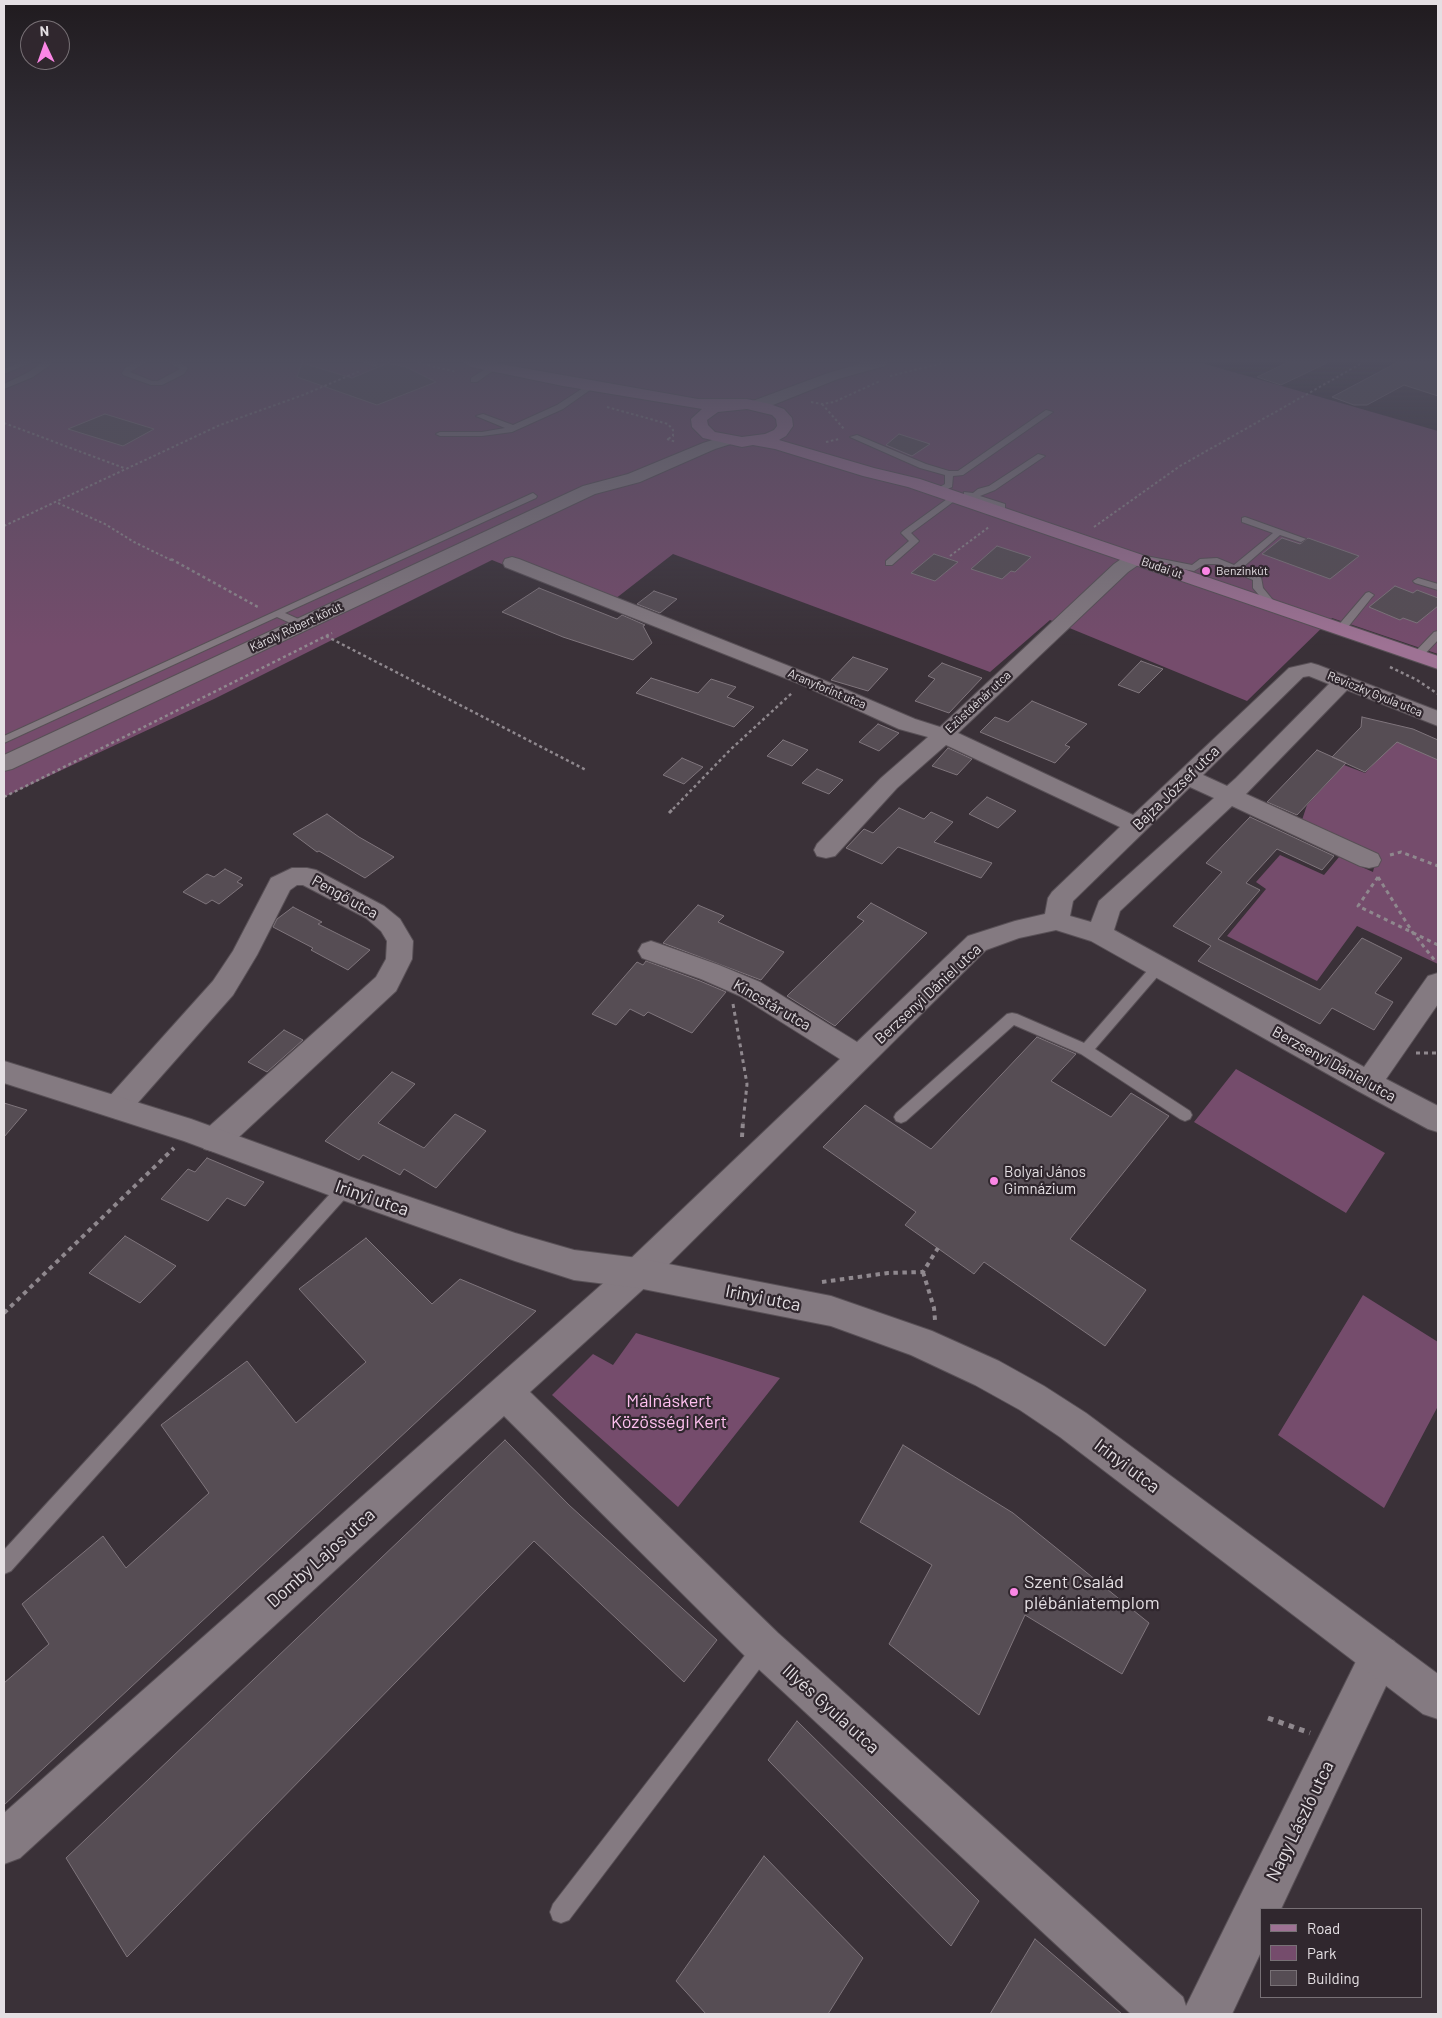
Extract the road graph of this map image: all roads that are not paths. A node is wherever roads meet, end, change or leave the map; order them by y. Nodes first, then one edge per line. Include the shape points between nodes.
1 (648, 457) edge
2 (683, 457) edge
3 (820, 457) edge
4 (860, 457) edge
5 (901, 457) edge
6 (983, 457) edge
7 (1039, 457) edge
8 (949, 474) junction
9 (914, 483) junction
10 (589, 490) junction
11 (956, 494) junction
12 (533, 496) dead end
13 (1002, 506) dead end
14 (1245, 520) dead end
15 (1279, 532) junction
16 (1301, 539) dead end
17 (1127, 556) junction
18 (889, 562) dead end
19 (512, 564) dead end
20 (1235, 570) junction
21 (1418, 581) dead end
22 (1438, 587) edge
23 (1369, 595) dead end
24 (1272, 605) junction
25 (277, 612) junction
26 (301, 624) junction
27 (1340, 630) junction
28 (1437, 636) edge
29 (1417, 656) junction
30 (1438, 663) edge
31 (1311, 668) joint
32 (1343, 682) junction
33 (1438, 719) edge
34 (944, 735) junction
35 (4, 740) edge
36 (4, 764) edge
37 (1188, 777) junction
38 (1230, 797) junction
39 (1137, 826) junction
40 (826, 850) dead end
41 (1369, 860) road end
42 (1056, 921) junction
43 (1100, 934) junction
44 (651, 951) dead end
45 (1158, 966) junction
46 (1438, 983) edge
47 (1086, 1050) junction
48 (860, 1058) junction
49 (4, 1072) edge
50 (1368, 1083) junction
51 (117, 1107) junction
52 (1185, 1115) dead end
53 (901, 1117) dead end
54 (1438, 1120) edge
55 (203, 1136) junction
56 (345, 1188) junction
57 (638, 1274) junction
58 (506, 1393) junction
59 (4, 1564) edge
60 (764, 1647) junction
61 (1380, 1655) junction
62 (1437, 1694) edge
63 (4, 1842) edge
64 (562, 1912) dead end
65 (1166, 2014) edge
66 (1207, 2014) edge

1 - 10 street, Károly Róbert körút via 612,473
2 - 10 street, Károly Róbert körút via 634,478
3 - 9 main road, Budai út
4 - 9 main road, Budai út
5 - 8 lane
6 - 8 lane via 960,473
7 - 11 lane via 992,488
8 - 11 lane
9 - 11 main road, Budai út
10 - 26 street, Károly Róbert körút
11 - 13 lane
11 - 17 main road, Budai út
11 - 18 lane via 906,533 914,541
12 - 25 lane
14 - 15 lane
15 - 16 lane
15 - 20 lane
17 - 20 lane via 1194,568 1203,562 1216,561
17 - 24 main road, Budai út
17 - 34 street, Ezüstdénár utca via 1121,568
19 - 34 street, Aranyforint utca via 807,680 907,724
20 - 24 lane via 1258,579 1258,588
21 - 22 lane
23 - 27 lane
24 - 27 main road, Budai út
25 - 26 lane
25 - 35 lane
26 - 36 street, Károly Róbert körút
27 - 29 main road, Budai út
28 - 29 lane
29 - 30 main road, Budai út
31 - 32 street, Reviczky Gyula utca
31 - 37 street, Bajza József utca via 1296,672
32 - 33 street, Reviczky Gyula utca
32 - 38 street
34 - 39 street, Aranyforint utca
34 - 40 street, Ezüstdénár utca via 889,783
37 - 38 street
37 - 39 street, Bajza József utca
38 - 41 street
38 - 43 street via 1108,907
39 - 42 street, Bajza József utca via 1061,898
42 - 43 street, Berzsenyi Dániel utca
42 - 48 street, Berzsenyi Dániel utca via 977,943
43 - 45 street, Berzsenyi Dániel utca
44 - 48 street, Kincstár utca via 750,989
45 - 47 lane
45 - 50 street, Berzsenyi Dániel utca
46 - 50 street
47 - 52 lane
47 - 53 lane via 1012,1018
48 - 57 street, Berzsenyi Dániel utca
49 - 51 street, Irinyi utca
50 - 54 street, Berzsenyi Dániel utca
51 - 55 street, Irinyi utca
51 - 55 street, Pengő utca via 223,988 244,955 280,884 292,877 308,876 375,912 391,925 400,941 399,959 386,984
55 - 56 street, Irinyi utca
56 - 57 street, Irinyi utca via 574,1265
56 - 59 lane
57 - 58 street, Domby Lajos utca
57 - 61 street, Irinyi utca via 831,1311 920,1342 987,1373 1072,1425
58 - 60 street, Illyés Gyula utca
58 - 63 street, Domby Lajos utca
60 - 64 lane
60 - 65 street, Illyés Gyula utca
61 - 62 street, Irinyi utca
61 - 66 street, Nagy László utca

